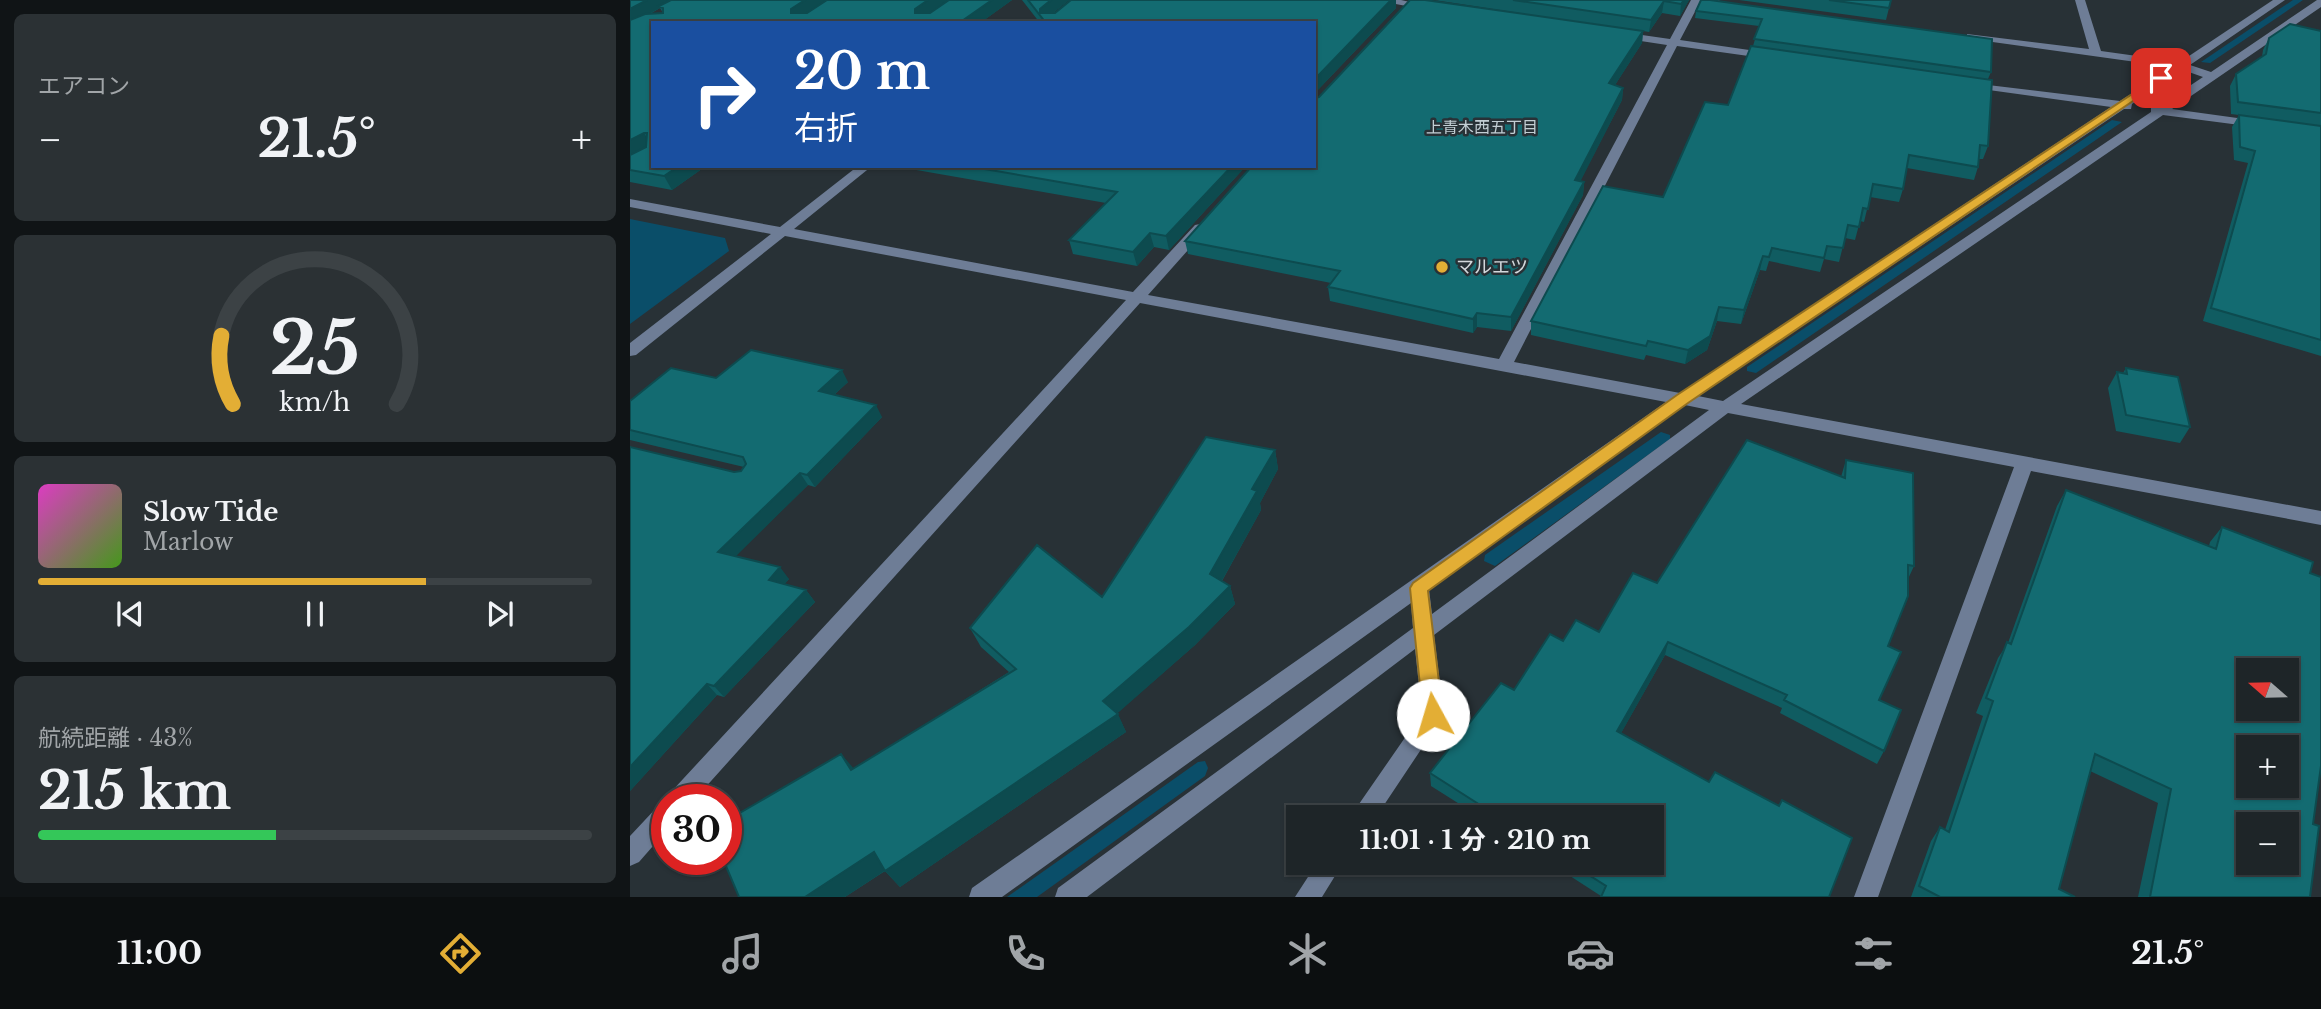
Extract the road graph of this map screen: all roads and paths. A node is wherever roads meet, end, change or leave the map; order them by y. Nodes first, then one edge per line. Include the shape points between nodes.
1 (1380, 0) edge
2 (1696, 0) edge
3 (2080, 0) edge
4 (2280, 0) edge
5 (1410, 2) edge
6 (2321, 2) edge
7 (1738, 6) edge
8 (1434, 8) edge
9 (1399, 14) edge
10 (1608, 33) edge
11 (1958, 35) edge
12 (1674, 42) junction
13 (2096, 53) junction
14 (1782, 58) edge
15 (2180, 65) junction
16 (2212, 76) junction
17 (1959, 82) edge
18 (2121, 106) junction
19 (2158, 111) junction
20 (2267, 126) edge
21 (863, 168) edge
22 (630, 203) edge
23 (1210, 216) edge
24 (784, 231) junction
25 (1135, 297) junction
26 (630, 351) edge
27 (1504, 366) junction
28 (1682, 399) junction
29 (1726, 407) junction
30 (2025, 463) junction
31 (2321, 518) edge
32 (1419, 588) junction
33 (1424, 631) junction
34 (694, 784) edge
35 (1370, 805) edge
36 (651, 831) edge
37 (630, 854) edge
38 (1323, 875) edge
39 (981, 897) edge
40 (1067, 897) edge
41 (1307, 897) edge
42 (1866, 897) edge

1 - 5 street
2 - 7 street
2 - 12 street
3 - 13 street
4 - 15 street
5 - 8 street
5 - 9 street
6 - 16 street
10 - 12 street
11 - 13 street
12 - 14 street
12 - 27 street
13 - 15 street
15 - 16 street
15 - 18 street
16 - 19 street
17 - 18 street
18 - 19 street
18 - 28 street
19 - 20 street
19 - 29 street
21 - 24 street
22 - 24 street
23 - 25 street
24 - 25 street
24 - 26 street
25 - 27 street
25 - 34 street
27 - 28 street
28 - 29 street
28 - 32 street
29 - 30 street
29 - 33 street
30 - 31 street
30 - 42 street
32 - 33 street
32 - 39 street
33 - 35 street via 1433,715
33 - 40 street
36 - 37 street
38 - 41 street

